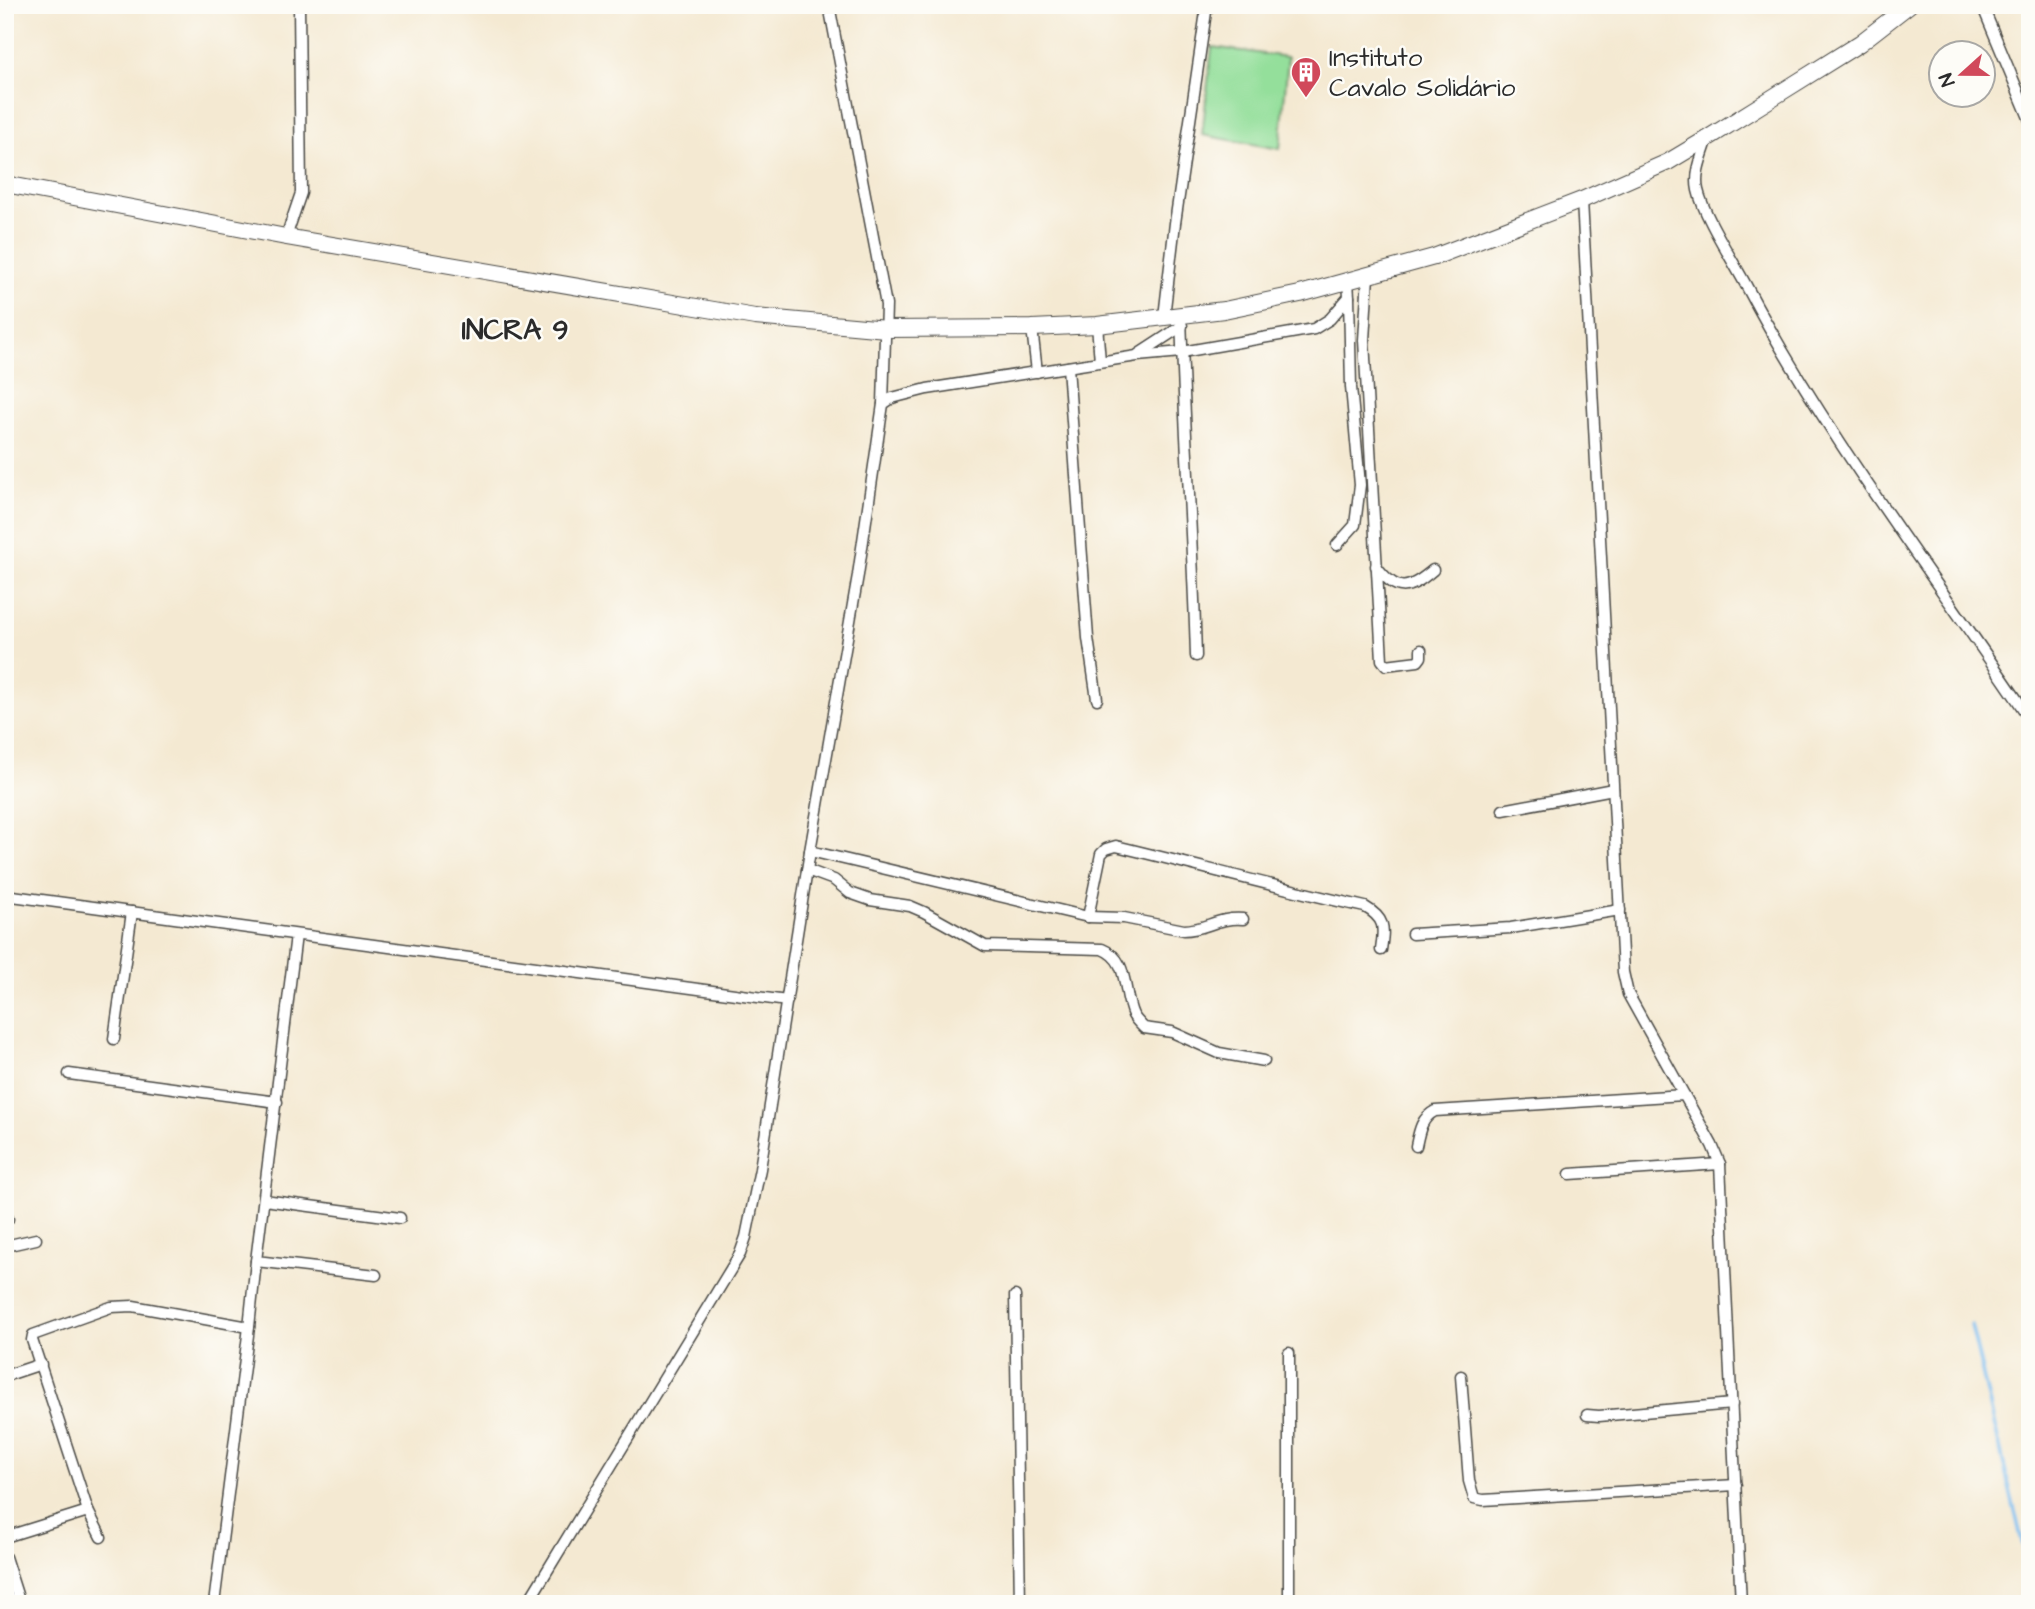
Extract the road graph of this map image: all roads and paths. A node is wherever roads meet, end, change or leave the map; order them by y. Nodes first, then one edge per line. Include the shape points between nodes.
1 (299, 5) edge
2 (830, 5) edge
3 (1207, 5) edge
4 (1909, 5) edge
5 (1986, 9) edge
6 (2030, 120) edge
7 (1708, 138) junction
8 (6, 190) edge
9 (1582, 200) junction
10 (286, 237) junction
11 (1368, 276) junction
12 (1349, 289) junction
13 (1164, 317) junction
14 (1181, 320) junction
15 (1097, 325) junction
16 (1032, 328) junction
17 (886, 329) junction
18 (1182, 352) junction
19 (1137, 356) junction
20 (1100, 361) junction
21 (1068, 366) junction
22 (1037, 372) junction
23 (883, 404) junction
24 (1336, 545) dead end
25 (1376, 566) junction
26 (1433, 570) dead end
27 (1421, 650) dead end
28 (1196, 656) dead end
29 (1097, 699) dead end
30 (2030, 719) edge
31 (1613, 789) junction
32 (1503, 810) dead end
33 (810, 851) junction
34 (807, 870) junction
35 (5, 895) edge
36 (1620, 910) junction
37 (132, 912) junction
38 (1088, 917) junction
39 (1243, 919) dead end
40 (1412, 934) dead end
41 (296, 935) junction
42 (1381, 950) dead end
43 (787, 1001) junction
44 (114, 1039) dead end
45 (1264, 1061) dead end
46 (69, 1074) dead end
47 (1684, 1095) junction
48 (277, 1102) junction
49 (1416, 1146) dead end
50 (1720, 1164) junction
51 (1570, 1174) dead end
52 (264, 1200) junction
53 (400, 1218) dead end
54 (36, 1239) dead end
55 (5, 1246) edge
56 (256, 1261) junction
57 (376, 1276) dead end
58 (1015, 1296) dead end
59 (249, 1327) junction
60 (1289, 1353) dead end
61 (41, 1364) junction
62 (5, 1376) edge
63 (1461, 1376) dead end
64 (1732, 1404) junction
65 (1587, 1415) dead end
66 (1736, 1485) junction
67 (88, 1511) junction
68 (5, 1537) edge
69 (101, 1537) dead end
70 (5, 1558) edge
71 (20, 1604) edge
72 (214, 1604) edge
73 (527, 1604) edge
74 (1020, 1604) edge
75 (1289, 1604) edge
76 (1741, 1604) edge

1 - 10 street via 301,193
2 - 17 street via 886,305
3 - 13 street
4 - 7 main road via 1860,43
5 - 6 street
7 - 9 main road via 1668,162
7 - 30 street via 1697,189 1761,314 1840,441
8 - 10 main road
9 - 11 main road via 1434,257
9 - 31 street
10 - 17 main road via 755,317
11 - 12 main road
11 - 25 street via 1364,340
12 - 14 main road
12 - 18 street via 1330,320 1314,329
12 - 24 street via 1360,485 1355,525
13 - 14 main road
13 - 15 main road
14 - 18 street
14 - 19 street
15 - 16 main road
15 - 20 street
16 - 17 main road
16 - 22 street
17 - 23 street
18 - 19 street
18 - 28 street
19 - 20 street
20 - 21 street
21 - 22 street
21 - 29 street via 1088,638
22 - 23 street via 927,389
23 - 33 street
25 - 26 street via 1390,583 1405,587
25 - 27 street via 1382,660 1387,665 1418,660
31 - 32 street
31 - 36 street
33 - 34 street
33 - 38 street
34 - 43 street
34 - 45 street via 870,901 917,909 985,946 1112,953 1121,967 1133,1016 1144,1028 1172,1032 1219,1053
35 - 37 street
36 - 40 street via 1511,928
36 - 47 street via 1625,986
37 - 41 street
37 - 44 street
38 - 39 street via 1124,918 1184,930 1227,918
38 - 42 street via 1101,854 1116,846 1365,907 1377,914 1384,927
41 - 43 street
41 - 48 street
43 - 73 street via 760,1169 740,1254
46 - 48 street
47 - 49 street via 1435,1111 1427,1115
47 - 50 street
48 - 52 street
50 - 51 street
50 - 64 street
52 - 53 street
52 - 56 street
54 - 55 street
56 - 57 street
56 - 59 street
58 - 74 street
59 - 61 street via 111,1307 36,1332 32,1340
59 - 72 street
60 - 75 street
61 - 62 street
61 - 67 street
63 - 66 street via 1474,1498
64 - 65 street
64 - 66 street
66 - 76 street
67 - 68 street
67 - 69 street
70 - 71 street

